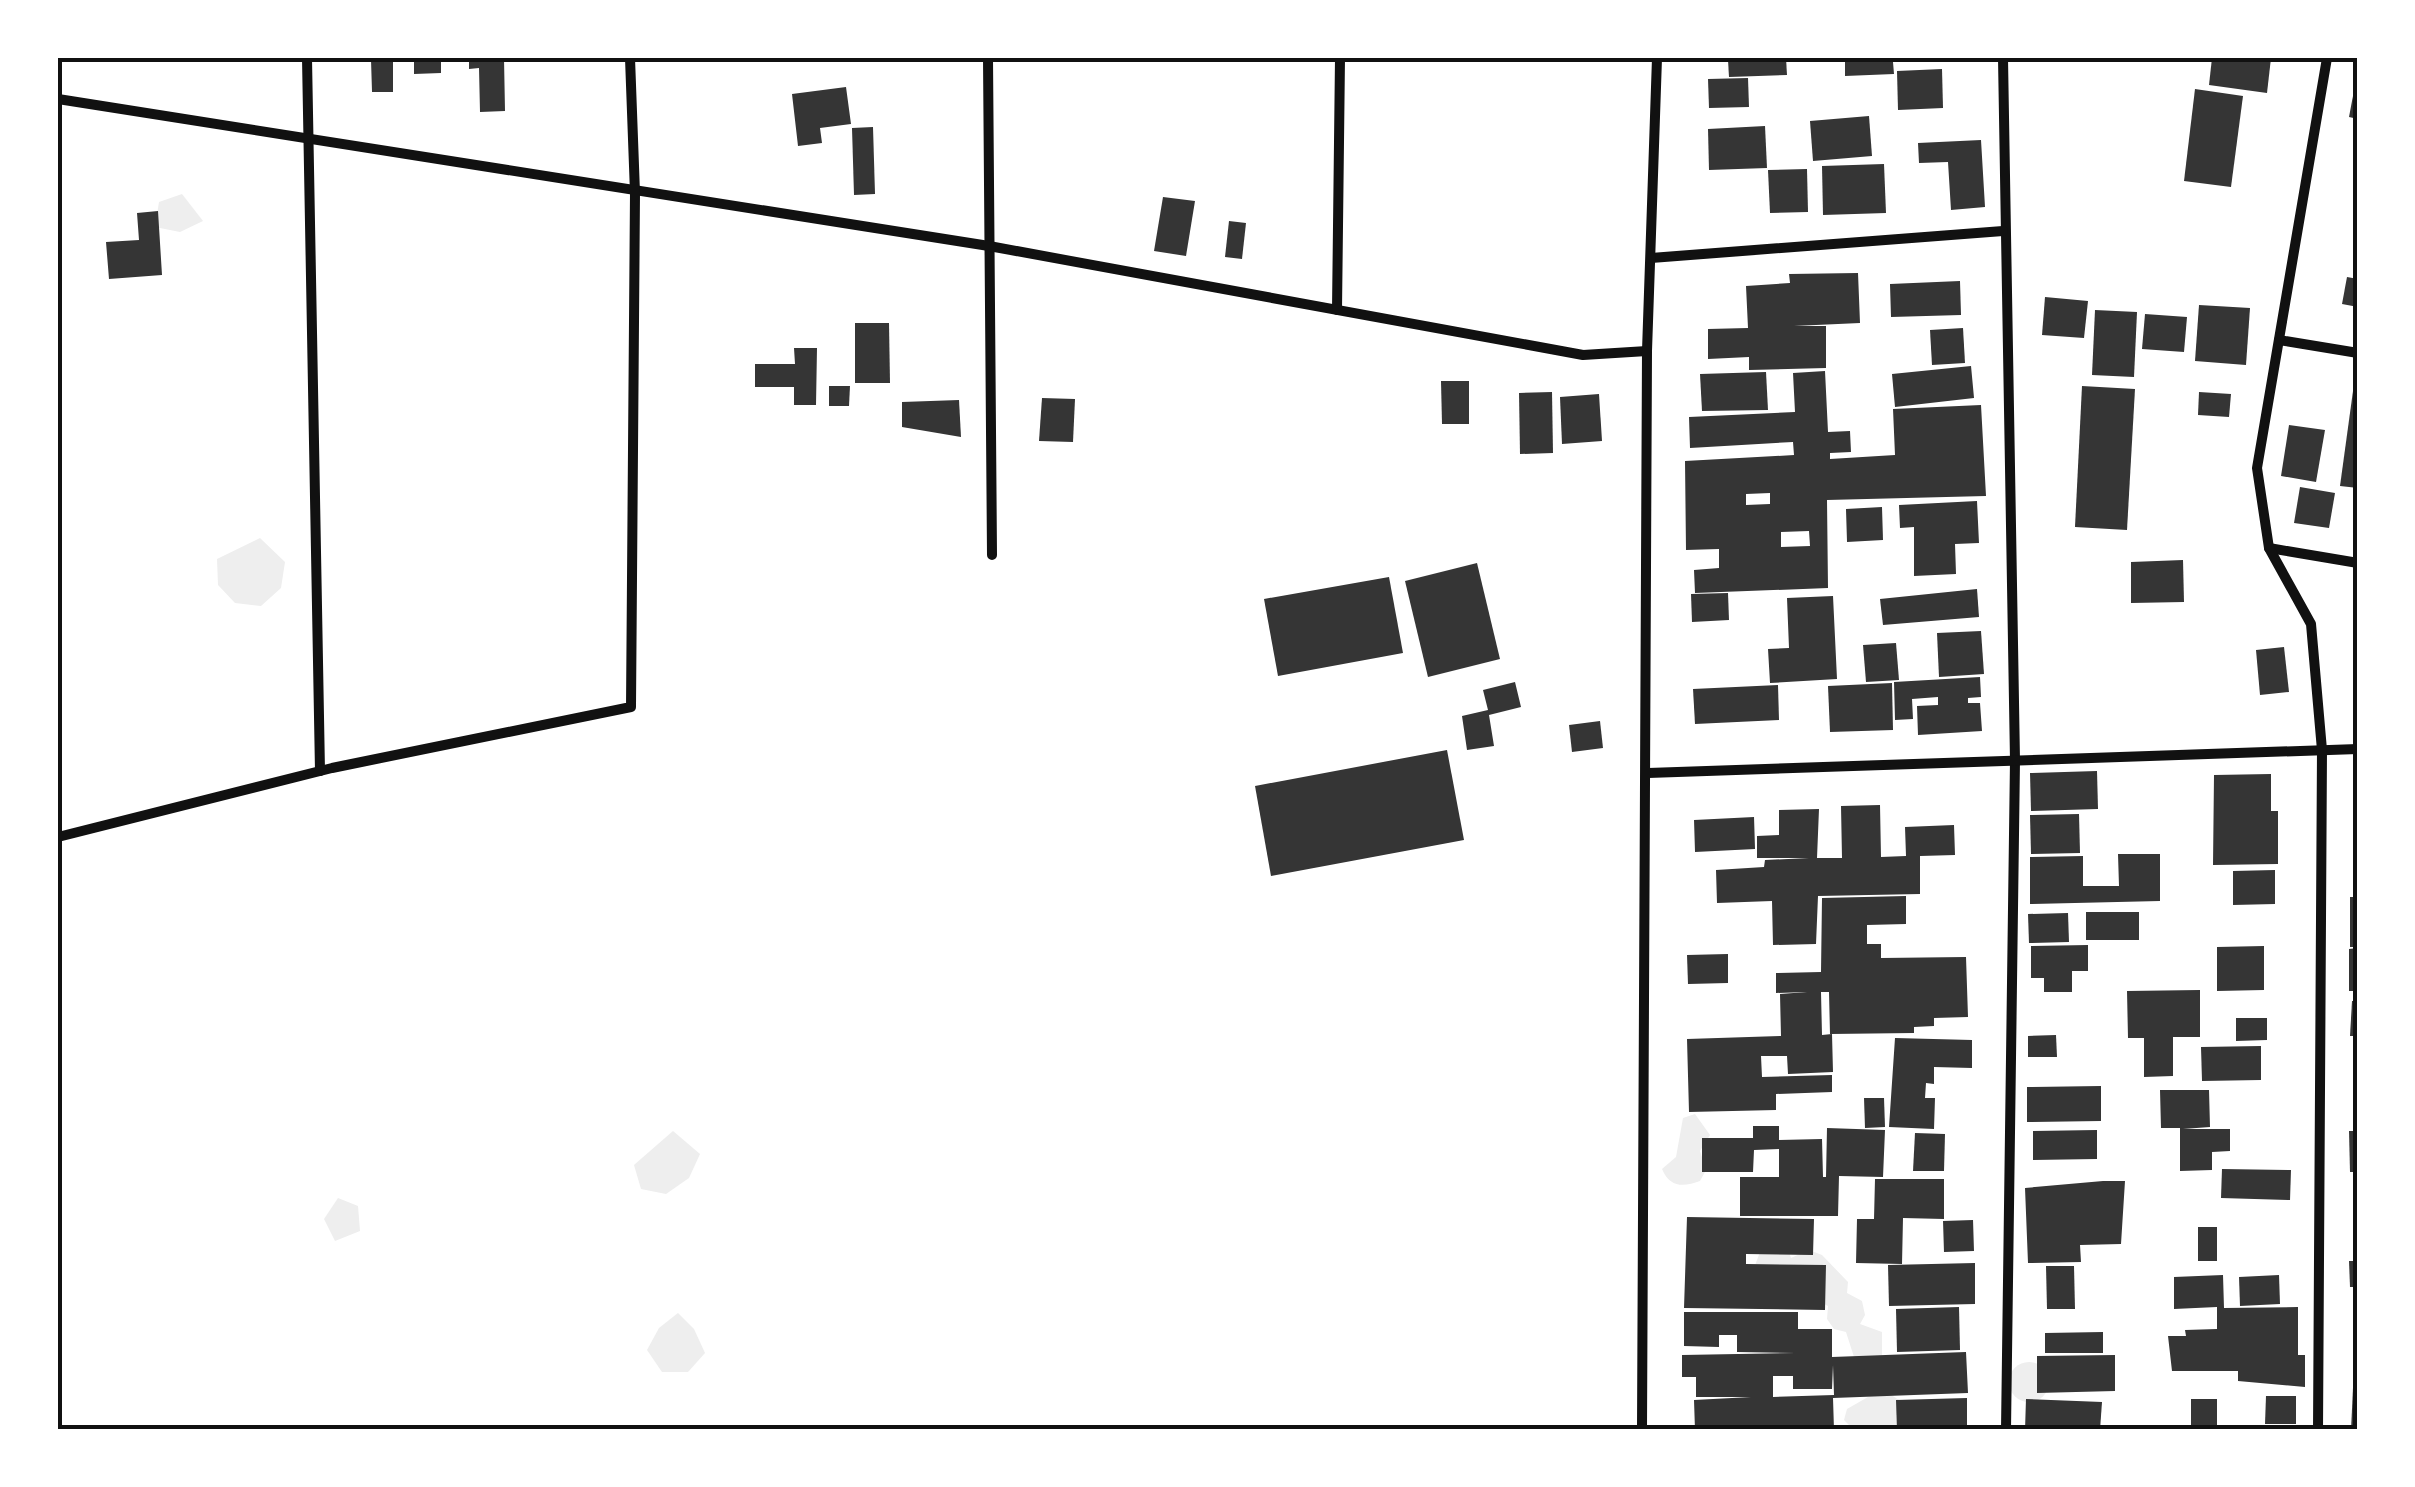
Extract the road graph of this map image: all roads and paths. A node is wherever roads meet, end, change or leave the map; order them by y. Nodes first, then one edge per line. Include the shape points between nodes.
1 (308, 58) edge
2 (630, 58) edge
3 (988, 58) edge
4 (1340, 58) edge
5 (1657, 58) edge
6 (2002, 58) edge
7 (2328, 58) edge
8 (58, 99) edge
9 (309, 140) junction
10 (635, 193) junction
11 (2003, 230) junction
12 (988, 246) junction
13 (1651, 258) junction
14 (1337, 310) junction
15 (2279, 340) junction
16 (1647, 351) junction
17 (2358, 353) edge
18 (2269, 548) junction
19 (992, 555) dead end
20 (2358, 562) edge
21 (2358, 748) edge
22 (2322, 750) junction
23 (2015, 760) junction
24 (320, 771) junction
25 (1648, 774) junction
26 (58, 837) edge
27 (1642, 1430) edge
28 (2006, 1430) edge
29 (2318, 1430) edge

1 - 9 street
2 - 10 street
3 - 12 street
4 - 14 street
5 - 13 street
6 - 11 street
7 - 15 street
8 - 9 street
9 - 10 street
9 - 24 street
10 - 12 street
10 - 24 street via 632,707
11 - 13 street
11 - 23 street
12 - 14 street
12 - 19 street
13 - 16 street
14 - 16 street via 1583,355
15 - 17 street
15 - 18 street via 2256,468
16 - 25 street
18 - 20 street
18 - 22 street via 2311,624
21 - 22 street
22 - 23 street
22 - 29 street
23 - 25 street
23 - 28 street
24 - 26 street
25 - 27 street

